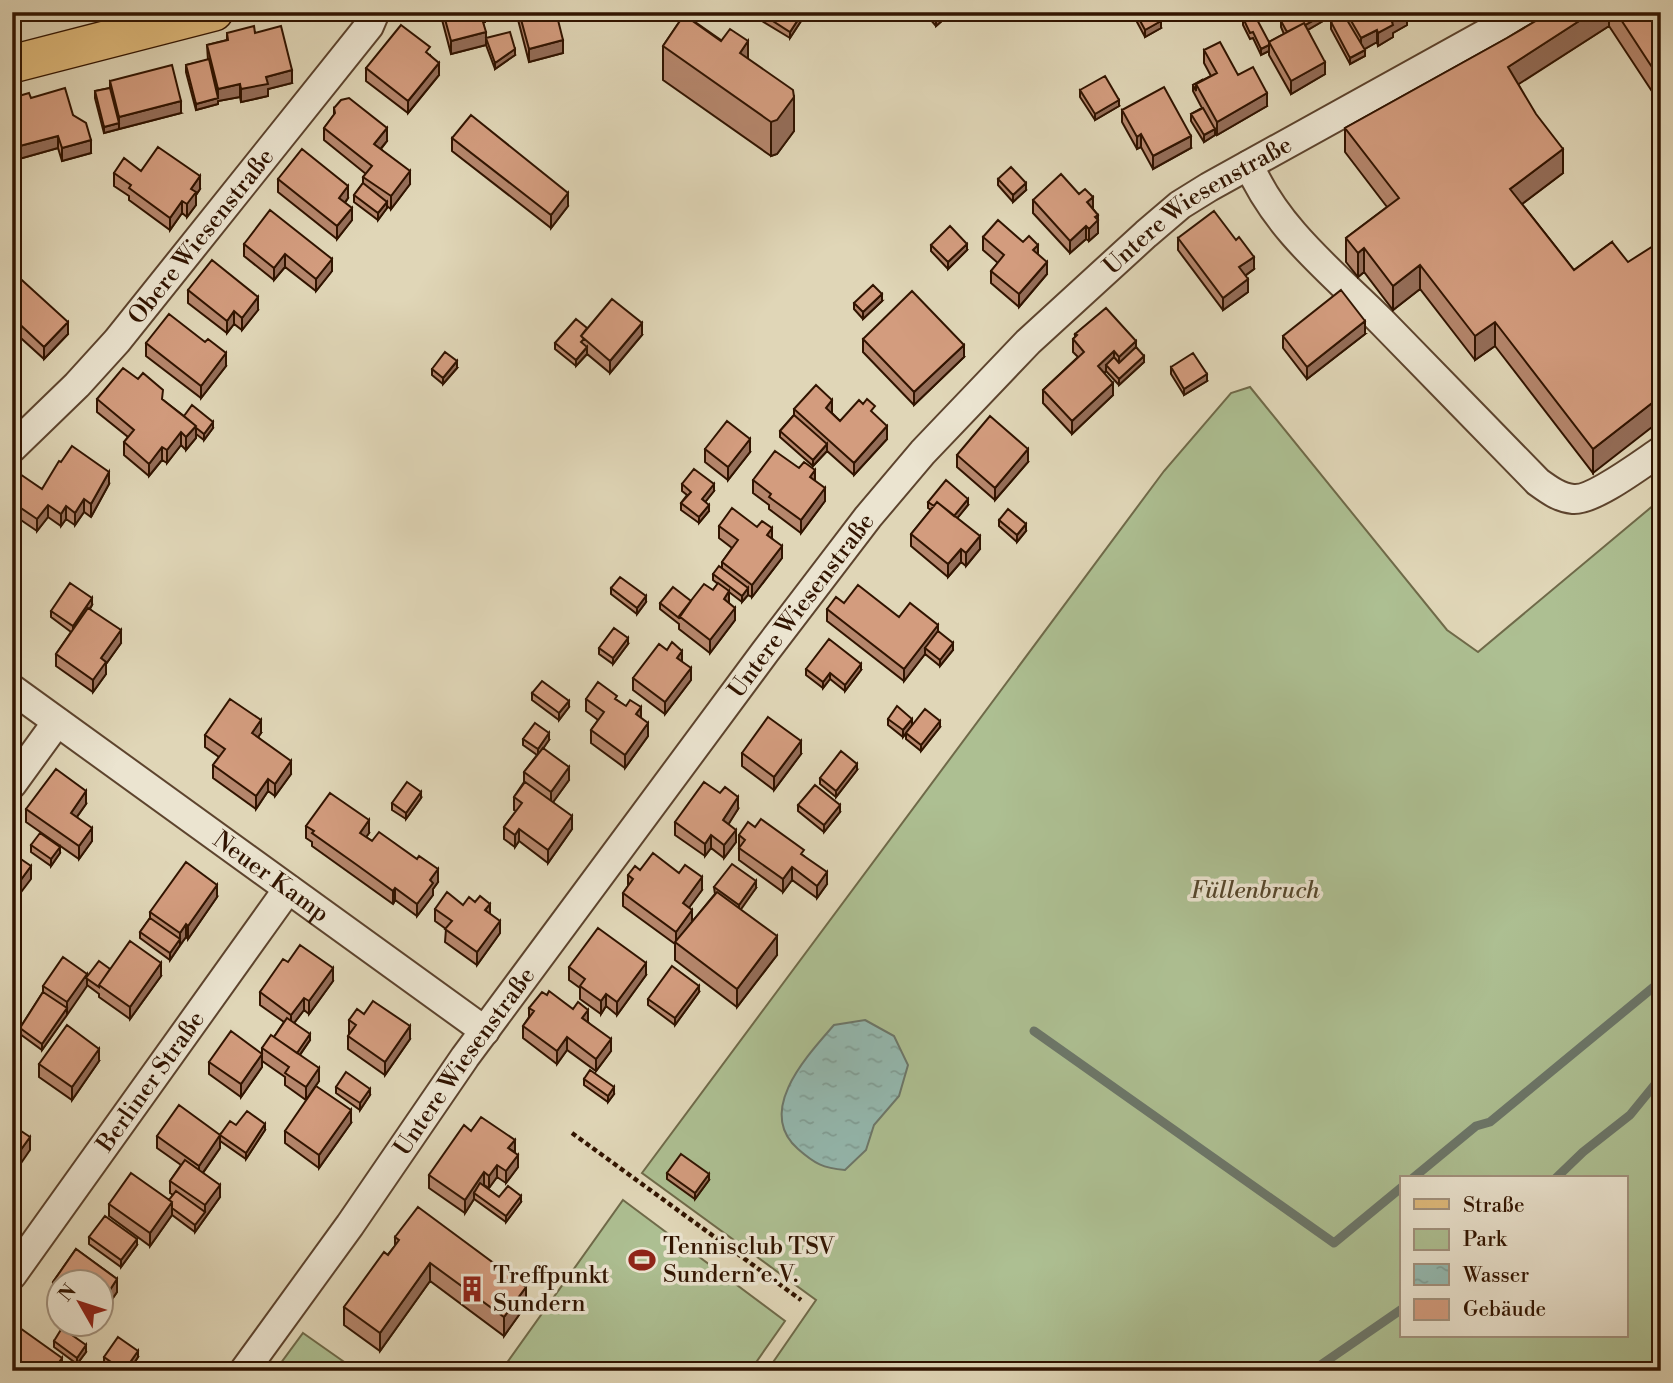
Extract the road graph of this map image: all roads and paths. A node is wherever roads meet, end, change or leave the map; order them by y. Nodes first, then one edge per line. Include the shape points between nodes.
1 (214, 12) edge
2 (375, 12) edge
3 (1525, 12) edge
4 (12, 64) edge
5 (1249, 165) junction
6 (12, 448) edge
7 (1661, 452) edge
8 (12, 689) edge
9 (57, 722) junction
10 (12, 784) edge
11 (288, 888) junction
12 (485, 1031) junction
13 (572, 1133) dead end
14 (12, 1275) edge
15 (801, 1300) dead end
16 (244, 1371) edge

1 - 4 main road
2 - 6 street, Obere Wiesenstraße via 369,26 117,341
3 - 5 street, Untere Wiesenstraße
5 - 7 street via 1273,209 1314,258 1538,482 1576,500
5 - 12 street, Untere Wiesenstraße via 1180,205 1146,234 1028,342 923,452 827,570
8 - 9 street, Neuer Kamp
9 - 10 street
9 - 11 street, Neuer Kamp
11 - 12 street, Neuer Kamp
11 - 14 street, Berliner Straße
12 - 16 street, Untere Wiesenstraße
13 - 15 path

